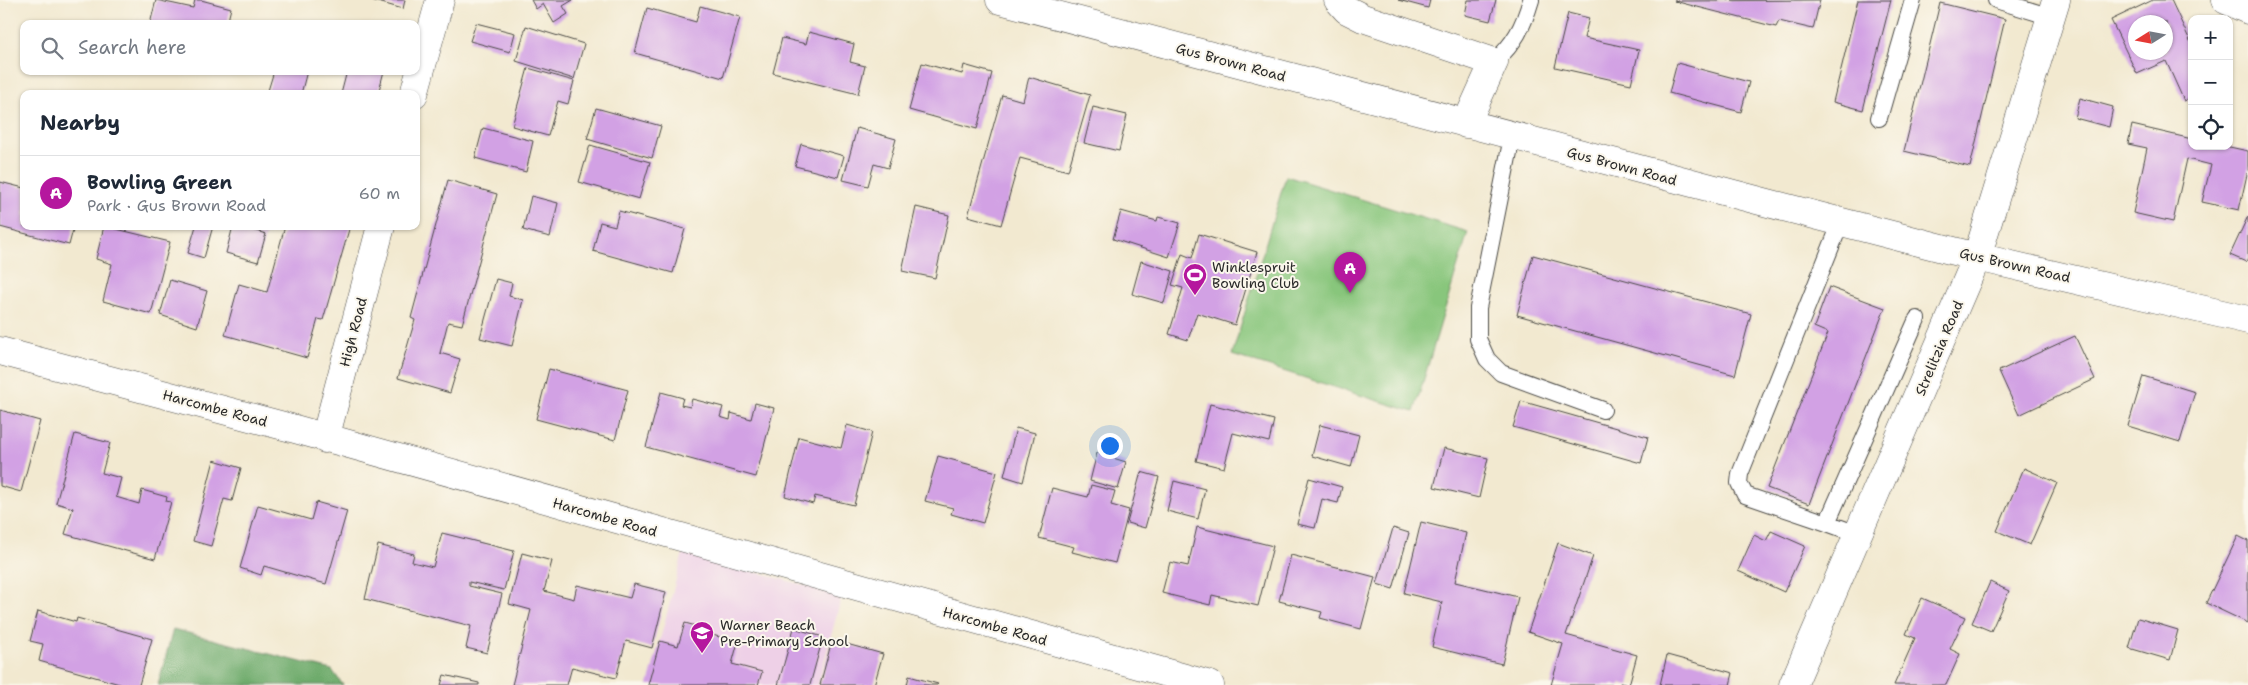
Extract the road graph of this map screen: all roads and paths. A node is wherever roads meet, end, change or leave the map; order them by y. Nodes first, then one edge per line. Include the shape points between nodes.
1 (440, 0) edge
2 (1000, 0) edge
3 (1338, 0) edge
4 (1531, 0) edge
5 (1913, 0) edge
6 (1996, 0) edge
7 (2226, 0) edge
8 (2054, 8) edge
9 (2248, 10) edge
10 (1494, 62) junction
11 (420, 72) edge
12 (419, 75) edge
13 (415, 90) edge
14 (1878, 118) dead end
15 (1466, 124) junction
16 (1512, 137) junction
17 (1841, 222) junction
18 (380, 230) edge
19 (1978, 257) junction
20 (1917, 319) dead end
21 (2248, 320) edge
22 (0, 351) edge
23 (1603, 410) dead end
24 (325, 439) junction
25 (1827, 524) junction
26 (1860, 535) junction
27 (1210, 685) edge
28 (1793, 685) edge

1 - 11 street
2 - 15 street, Gus Brown Road
3 - 10 street via 1347,10 1364,18
4 - 10 lane via 1524,23 1510,48
5 - 14 lane
6 - 8 lane
7 - 9 street
8 - 19 street, Strelitzia Road
10 - 15 street
12 - 13 street
15 - 16 street, Gus Brown Road
16 - 17 street, Gus Brown Road
16 - 23 lane via 1478,308 1478,339 1487,359 1501,373
17 - 19 street, Gus Brown Road
17 - 25 lane via 1739,483 1745,495
18 - 24 street, High Road
19 - 21 street, Gus Brown Road
19 - 26 street, Strelitzia Road
20 - 25 lane
22 - 24 street, Harcombe Road
24 - 27 street, Harcombe Road
25 - 26 lane
26 - 28 street, Strelitzia Road

